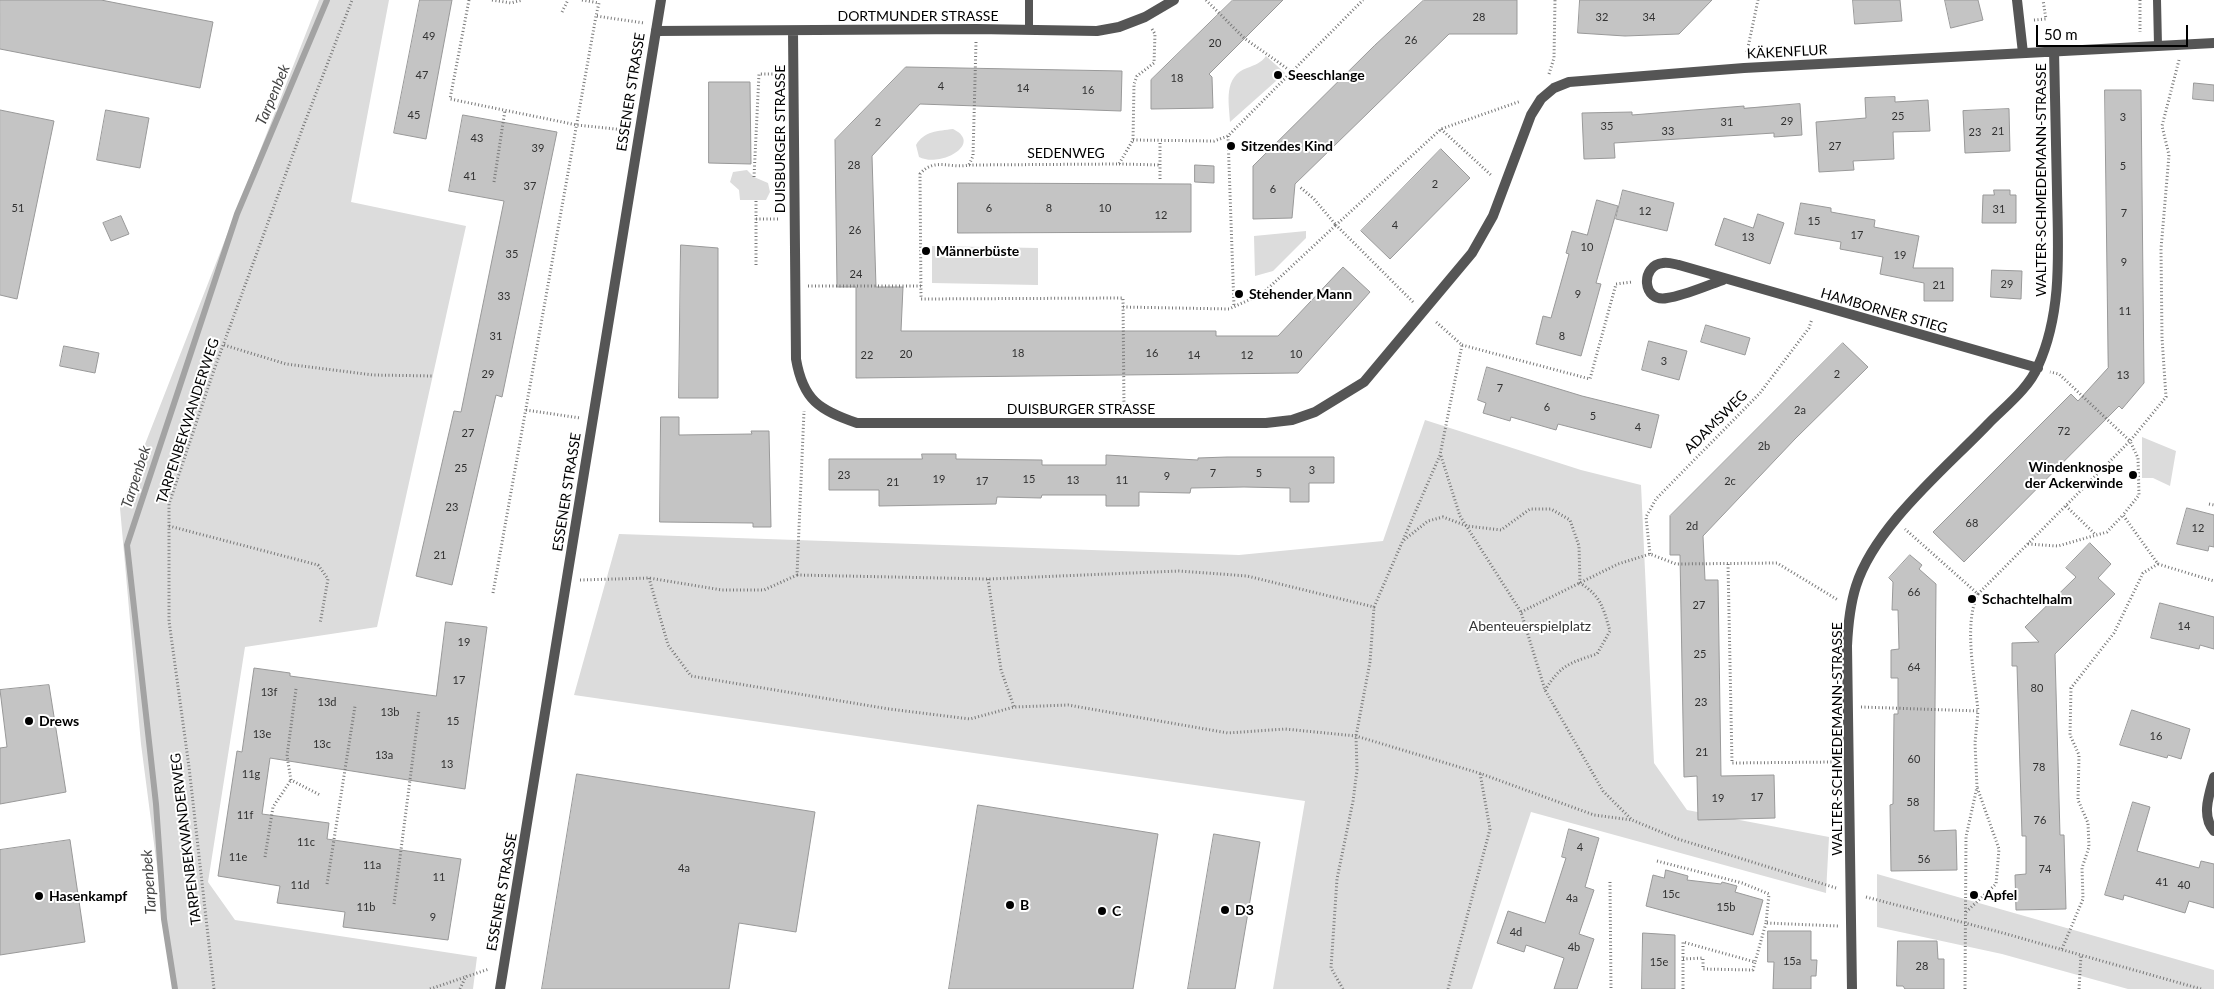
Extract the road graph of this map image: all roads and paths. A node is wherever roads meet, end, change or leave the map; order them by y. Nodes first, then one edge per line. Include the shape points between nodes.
1 (352, 0) edge
2 (469, 0) edge
3 (492, 0) edge
4 (522, 0) edge
5 (568, 0) edge
6 (582, 0) edge
7 (661, 0) edge
8 (1028, 0) edge
9 (1174, 0) edge
10 (1206, 0) edge
11 (1363, 0) edge
12 (1556, 0) edge
13 (1758, 0) edge
14 (2017, 0) edge
15 (2043, 0) edge
16 (2140, 0) edge
17 (2157, 0) edge
18 (599, 2) edge
19 (562, 12) dead end
20 (596, 16) junction
21 (1145, 17) junction
22 (2021, 21) junction
23 (656, 28) junction
24 (976, 29) junction
25 (1029, 30) junction
26 (793, 31) junction
27 (2214, 43) edge
28 (2184, 44) junction
29 (2158, 45) junction
30 (2140, 46) junction
31 (2054, 50) junction
32 (2023, 53) junction
33 (1744, 68) junction
34 (1292, 72) junction
35 (779, 74) dead end
36 (1554, 88) joint
37 (1541, 98) junction
38 (505, 110) junction
39 (577, 125) junction
40 (1441, 129) junction
41 (638, 132) junction
42 (1228, 136) junction
43 (1133, 140) junction
44 (1160, 141) junction
45 (1119, 164) junction
46 (969, 165) junction
47 (1160, 165) junction
48 (754, 177) dead end
49 (1160, 179) dead end
50 (494, 182) dead end
51 (1300, 187) dead end
52 (1504, 187) junction
53 (756, 201) dead end
54 (756, 219) junction
55 (795, 219) junction
56 (1336, 225) junction
57 (756, 266) dead end
58 (1723, 280) junction
59 (1646, 281) junction
60 (795, 286) junction
61 (921, 286) junction
62 (1817, 306) junction
63 (1123, 307) junction
64 (1234, 307) junction
65 (1423, 312) junction
66 (224, 345) junction
67 (1462, 345) junction
68 (2038, 368) junction
69 (433, 376) dead end
70 (805, 392) junction
71 (526, 410) junction
72 (592, 420) junction
73 (1124, 423) junction
74 (2130, 441) junction
75 (1440, 455) junction
76 (2209, 504) dead end
77 (2214, 505) edge
78 (2066, 506) junction
79 (2123, 515) junction
80 (1895, 520) junction
81 (169, 526) junction
82 (1466, 526) junction
83 (2096, 535) junction
84 (1404, 541) junction
85 (2027, 544) junction
86 (1650, 554) junction
87 (1728, 564) junction
88 (2158, 564) junction
89 (797, 575) junction
90 (649, 578) junction
91 (988, 579) junction
92 (567, 581) junction
93 (2214, 581) edge
94 (1580, 583) junction
95 (493, 593) dead end
96 (1978, 594) junction
97 (1374, 606) junction
98 (1851, 608) junction
99 (1521, 612) junction
100 (320, 624) dead end
101 (296, 689) dead end
102 (1546, 690) junction
103 (355, 706) dead end
104 (1848, 706) junction
105 (1014, 707) junction
106 (419, 710) dead end
107 (1978, 711) junction
108 (1356, 736) junction
109 (1849, 762) junction
110 (1480, 773) junction
111 (2214, 777) edge
112 (292, 780) junction
113 (1977, 787) junction
114 (320, 795) dead end
115 (1632, 820) junction
116 (2214, 831) edge
117 (264, 857) dead end
118 (1657, 861) dead end
119 (1610, 882) dead end
120 (327, 884) dead end
121 (1855, 894) junction
122 (394, 904) dead end
123 (1965, 912) junction
124 (1965, 922) junction
125 (1766, 923) junction
126 (1851, 927) junction
127 (2062, 949) junction
128 (2081, 954) junction
129 (1683, 959) junction
130 (1755, 962) junction
131 (503, 965) junction
132 (466, 975) junction
133 (214, 989) edge
134 (430, 989) edge
135 (460, 989) edge
136 (500, 989) edge
137 (1343, 989) edge
138 (1448, 989) edge
139 (1611, 989) edge
140 (1683, 989) edge
141 (1852, 989) edge
142 (1965, 989) edge
143 (2079, 989) edge
144 (2201, 989) edge

1 - 66 path, TARPENBEKWANDERWEG
2 - 38 path via 450,99
3 - 4 path via 511,3
5 - 19 path
6 - 18 path
7 - 23 street, ESSENER STRASSE
8 - 25 lane
9 - 21 street, DORTMUNDER STRASSE
10 - 34 path via 1244,38
11 - 34 path
12 - 37 path via 1554,58
13 - 33 path
14 - 22 street
15 - 22 path via 2046,19
16 - 30 path
17 - 29 lane
18 - 20 path
20 - 23 path
20 - 39 path
21 - 25 street, DORTMUNDER STRASSE via 1097,31
21 - 43 path, SEDENWEG via 1155,34 1154,63 1137,76 1134,84
22 - 32 street
23 - 26 street, DORTMUNDER STRASSE
23 - 41 street, ESSENER STRASSE
24 - 25 street, DORTMUNDER STRASSE
24 - 26 street, DORTMUNDER STRASSE
24 - 46 path via 973,156
26 - 55 street, DUISBURGER STRASSE
27 - 28 street, KÄKENFLUR
28 - 29 street, KÄKENFLUR
28 - 74 path via 2162,126 2169,155 2161,249 2166,397
29 - 30 street, KÄKENFLUR
30 - 31 street, KÄKENFLUR
31 - 32 street, KÄKENFLUR
31 - 68 street, WALTER-SCHMEDEMANN-STRASSE via 2057,292 2050,332
32 - 33 street, KÄKENFLUR
33 - 36 street, KÄKENFLUR via 1583,80
34 - 42 path
35 - 48 path via 759,74
36 - 37 street, DUISBURGER STRASSE
37 - 40 path via 1523,100
37 - 52 street, DUISBURGER STRASSE via 1531,115
38 - 39 path
38 - 50 path
39 - 41 path
39 - 71 path
40 - 52 path
40 - 56 path
41 - 72 street, ESSENER STRASSE
42 - 44 path via 1214,141
42 - 64 path
43 - 44 path
43 - 45 path, SEDENWEG
44 - 47 path
45 - 46 path, SEDENWEG
45 - 47 path
46 - 61 path, SEDENWEG via 959,167 938,163 927,166 920,174
47 - 49 path
51 - 56 path via 1314,198
52 - 65 street, DUISBURGER STRASSE via 1494,216 1472,253
53 - 54 path
54 - 55 path
54 - 57 path
55 - 60 street, DUISBURGER STRASSE
56 - 64 path via 1262,294
56 - 65 path
58 - 59 street, HAMBORNER STIEG via 1663,263 1648,272
58 - 59 street via 1666,299 1648,292
58 - 62 street, HAMBORNER STIEG
59 - 67 path via 1616,284 1590,379
60 - 61 path
60 - 70 street, DUISBURGER STRASSE via 796,359
61 - 63 path via 921,299 1123,298
62 - 68 street, HAMBORNER STIEG
62 - 86 path, ADAMSWEG via 1809,328 1760,394 1656,499 1646,516
63 - 64 path
63 - 73 path
65 - 67 path
65 - 73 street, DUISBURGER STRASSE via 1364,382 1315,412 1292,420 1266,423
66 - 69 path via 286,364 373,375
66 - 81 path, TARPENBEKWANDERWEG via 169,504
67 - 75 path
68 - 74 path via 2059,374
68 - 80 street, WALTER-SCHMEDEMANN-STRASSE via 2017,395
70 - 73 street, DUISBURGER STRASSE via 822,409 857,424
70 - 89 path
71 - 72 path
71 - 95 path
72 - 92 street, ESSENER STRASSE
74 - 78 path
74 - 79 path via 2138,458 2139,495
75 - 82 path
75 - 84 path
76 - 77 path
78 - 83 path
78 - 85 path
79 - 83 path via 2107,532
79 - 88 path
80 - 96 path
80 - 98 street, WALTER-SCHMEDEMANN-STRASSE via 1865,565
81 - 100 path via 318,565 328,579
81 - 133 path, TARPENBEKWANDERWEG via 169,621
82 - 84 path via 1443,517 1428,521
82 - 94 path via 1501,530 1530,509 1551,509 1570,520 1579,546
82 - 99 path
83 - 85 path via 2058,546
84 - 97 path
85 - 96 path
86 - 87 path via 1676,564
86 - 94 path via 1618,564
87 - 98 path via 1777,563
87 - 109 path via 1732,763
88 - 93 path
88 - 127 path via 2144,573 2114,633 2071,688 2070,735 2079,755 2078,800 2088,823 2089,847 2082,868 2083,899
89 - 90 path via 764,590 722,590
89 - 91 path
90 - 92 path
90 - 105 path via 668,645 691,676 970,719
91 - 97 path via 1179,571 1247,576
91 - 105 path via 1002,670
92 - 131 street, ESSENER STRASSE
94 - 99 path
94 - 102 path via 1602,602 1610,631 1596,654 1568,664 1557,672
96 - 107 path via 1973,603 1971,642
97 - 108 path via 1370,662
98 - 104 street, WALTER-SCHMEDEMANN-STRASSE via 1847,646
99 - 102 path
101 - 112 path via 287,756
102 - 115 path via 1603,791
103 - 120 path
104 - 107 path
104 - 109 street, WALTER-SCHMEDEMANN-STRASSE
105 - 108 path via 1068,705 1228,732 1285,729
106 - 122 path
107 - 113 path via 1975,743
108 - 110 path
108 - 137 path via 1356,778 1337,879 1331,968
109 - 121 street, WALTER-SCHMEDEMANN-STRASSE
110 - 115 path via 1594,815
110 - 138 path via 1490,829
111 - 116 street via 2207,802 2207,823
112 - 114 path
112 - 117 path via 273,807
113 - 123 path via 1966,837
113 - 123 path via 1998,849 1996,884
115 - 121 path via 1678,839
118 - 125 path via 1768,894
119 - 139 path
121 - 124 path
121 - 126 street, WALTER-SCHMEDEMANN-STRASSE
123 - 124 path
124 - 127 path
124 - 142 path
125 - 126 path
125 - 130 path
126 - 141 street, WALTER-SCHMEDEMANN-STRASSE
127 - 128 path
128 - 143 path
128 - 144 path
129 - 130 path via 1703,958 1703,969 1752,970
129 - 130 path via 1683,942
129 - 140 path
131 - 132 path
131 - 136 street, ESSENER STRASSE
132 - 134 path
132 - 135 path

